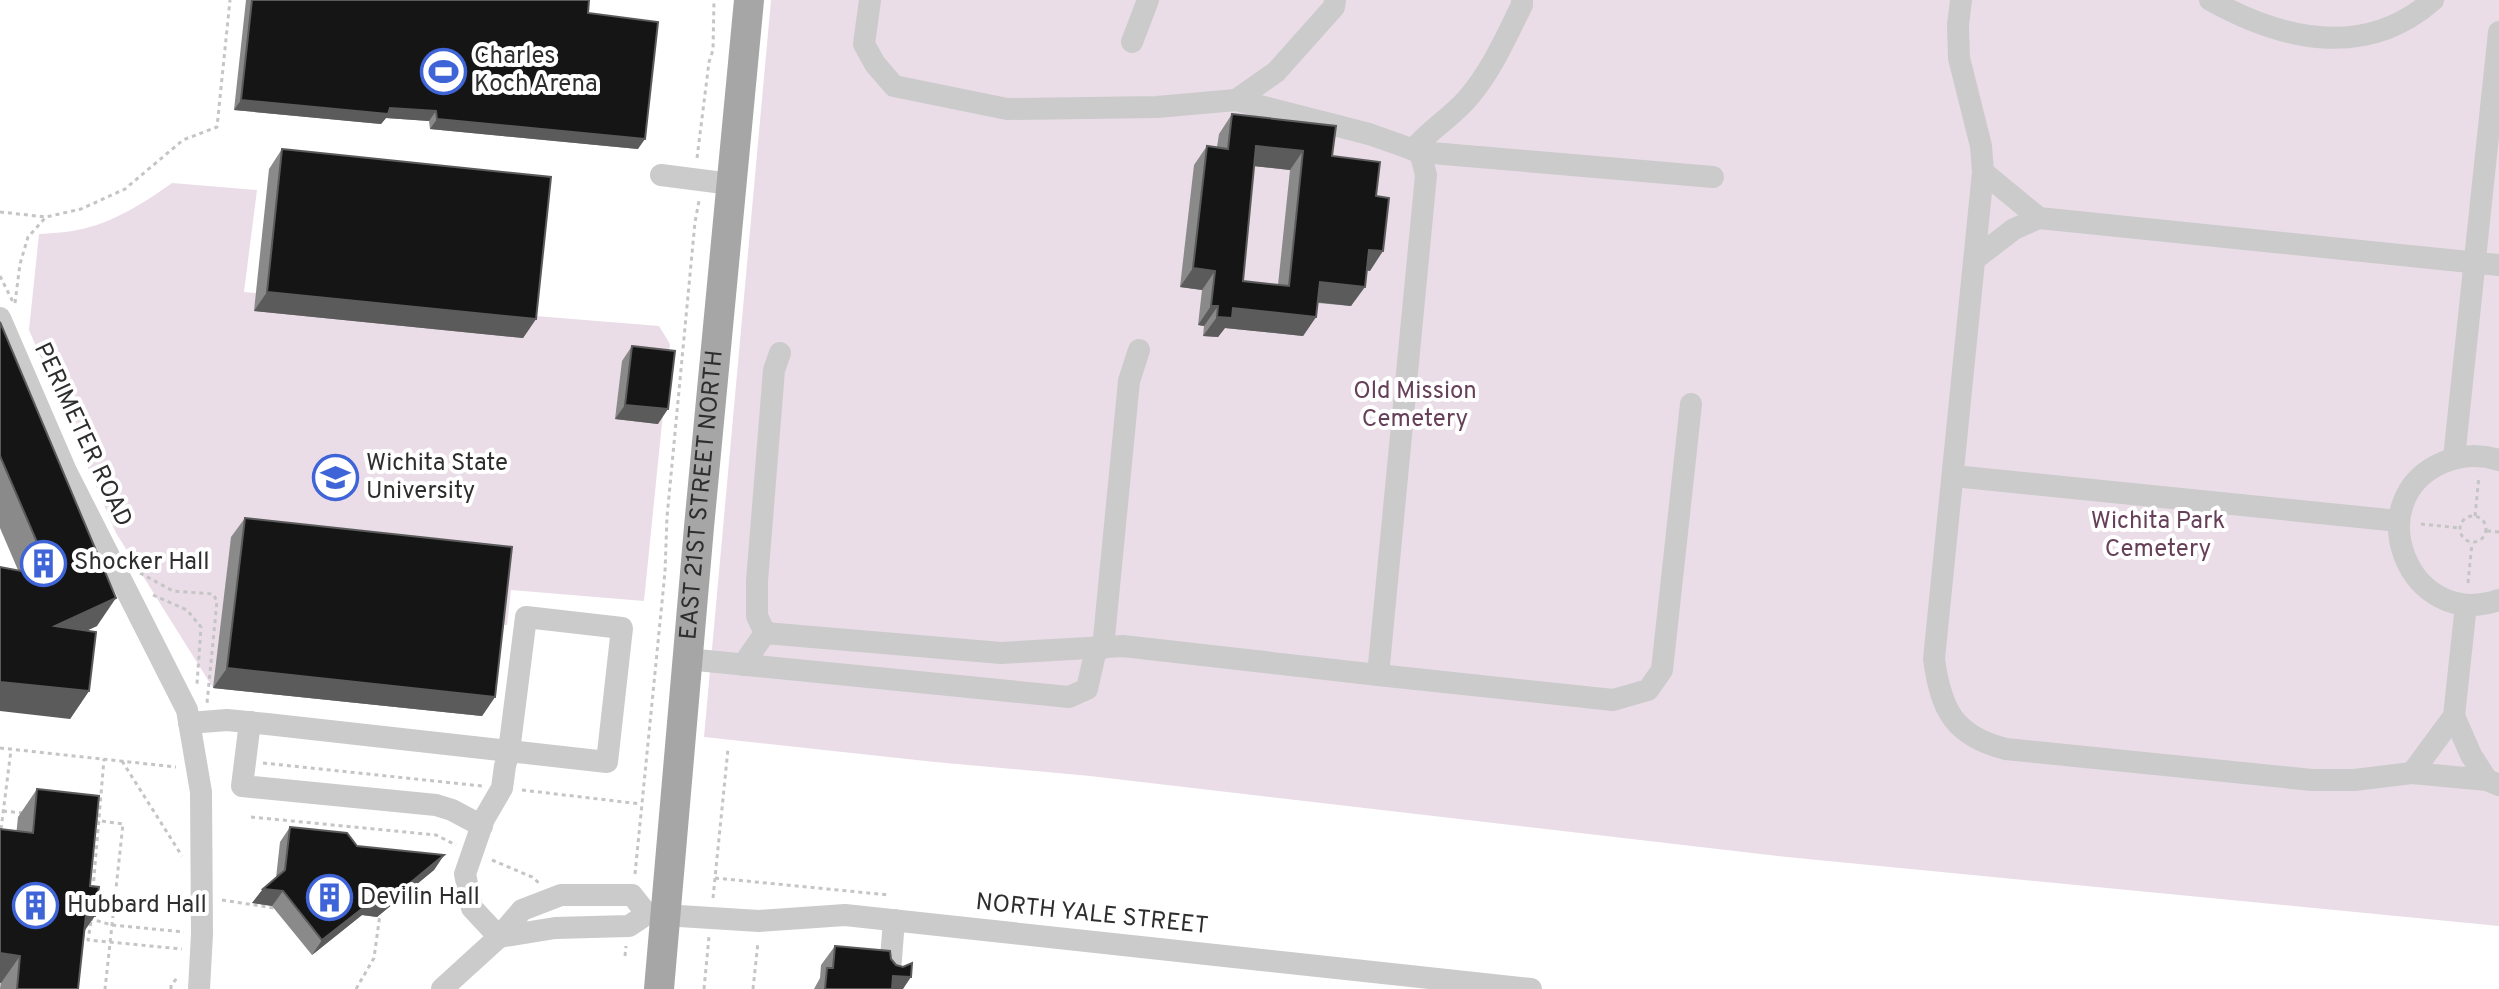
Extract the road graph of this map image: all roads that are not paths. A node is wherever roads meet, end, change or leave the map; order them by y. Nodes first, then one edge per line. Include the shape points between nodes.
1 (749, 0) edge
2 (870, 0) edge
3 (1148, 0) edge
4 (1335, 0) edge
5 (1522, 0) edge
6 (1961, 0) edge
7 (2210, 0) edge
8 (2433, 0) edge
9 (2499, 32) edge
10 (1132, 42) dead end
11 (1236, 100) junction
12 (1416, 151) junction
13 (1983, 172) junction
14 (661, 175) dead end
15 (1713, 177) dead end
16 (731, 184) junction
17 (2039, 218) junction
18 (1975, 259) junction
19 (2476, 262) junction
20 (2499, 265) edge
21 (0, 318) edge
22 (1139, 350) dead end
23 (780, 353) dead end
24 (1691, 404) dead end
25 (2454, 458) junction
26 (2490, 458) edge
27 (1954, 476) junction
28 (2399, 521) junction
29 (2499, 600) edge
30 (2466, 605) junction
31 (765, 633) junction
32 (1100, 649) junction
33 (687, 659) junction
34 (743, 665) junction
35 (1378, 675) junction
36 (2454, 716) junction
37 (198, 717) junction
38 (250, 722) junction
39 (509, 751) junction
40 (2412, 773) junction
41 (2493, 782) edge
42 (482, 826) junction
43 (656, 916) junction
44 (894, 920) junction
45 (499, 937) junction
46 (890, 972) edge
47 (199, 989) edge
48 (442, 989) edge
49 (659, 989) edge
50 (1531, 989) edge

1 - 16 main road, EAST 21ST STREET NORTH
2 - 11 street via 864,44 894,86 1007,109
3 - 10 street
4 - 11 street via 1276,72
5 - 12 street via 1492,66 1467,100 1425,134
6 - 13 street via 1959,58
7 - 8 street via 2250,19 2330,39 2379,33
9 - 19 street
11 - 12 street
12 - 15 street
12 - 35 street via 1426,175
13 - 17 street
13 - 18 street
14 - 16 street
16 - 33 main road, EAST 21ST STREET NORTH
17 - 18 street via 2014,229
17 - 19 street
18 - 27 street
19 - 20 street
19 - 25 street
21 - 37 street, PERIMETER ROAD via 66,471 187,710
22 - 32 street via 1129,381
23 - 31 street via 774,370 757,581 757,616
24 - 35 street via 1662,670 1648,690 1613,700
25 - 26 street
25 - 28 street via 2417,481
27 - 28 street
27 - 40 street via 1934,659 1942,702 1969,735 2006,749 2312,780
28 - 30 street via 2401,548 2411,572 2429,591
29 - 30 street
30 - 36 street
31 - 32 street via 1001,653
31 - 34 street
32 - 34 street via 1087,689 1069,697
32 - 35 street via 1123,646
33 - 34 street
33 - 43 main road, EAST 21ST STREET NORTH
36 - 40 street
36 - 41 street via 2471,755
37 - 38 street
37 - 47 street, PERIMETER ROAD
38 - 39 street
38 - 42 street via 242,786 436,805
39 - 39 street via 607,762 622,628 526,617
39 - 42 street via 502,788
40 - 41 street
42 - 45 street via 465,874 472,908
43 - 44 street, NORTH YALE STREET via 759,921 845,915
43 - 45 street, NORTH YALE STREET via 629,926 555,928
43 - 45 street, NORTH YALE STREET via 632,895 561,895 522,910
43 - 49 main road, EAST 21ST STREET NORTH
44 - 46 street
44 - 50 street, NORTH YALE STREET
45 - 48 street, NORTH YALE STREET

